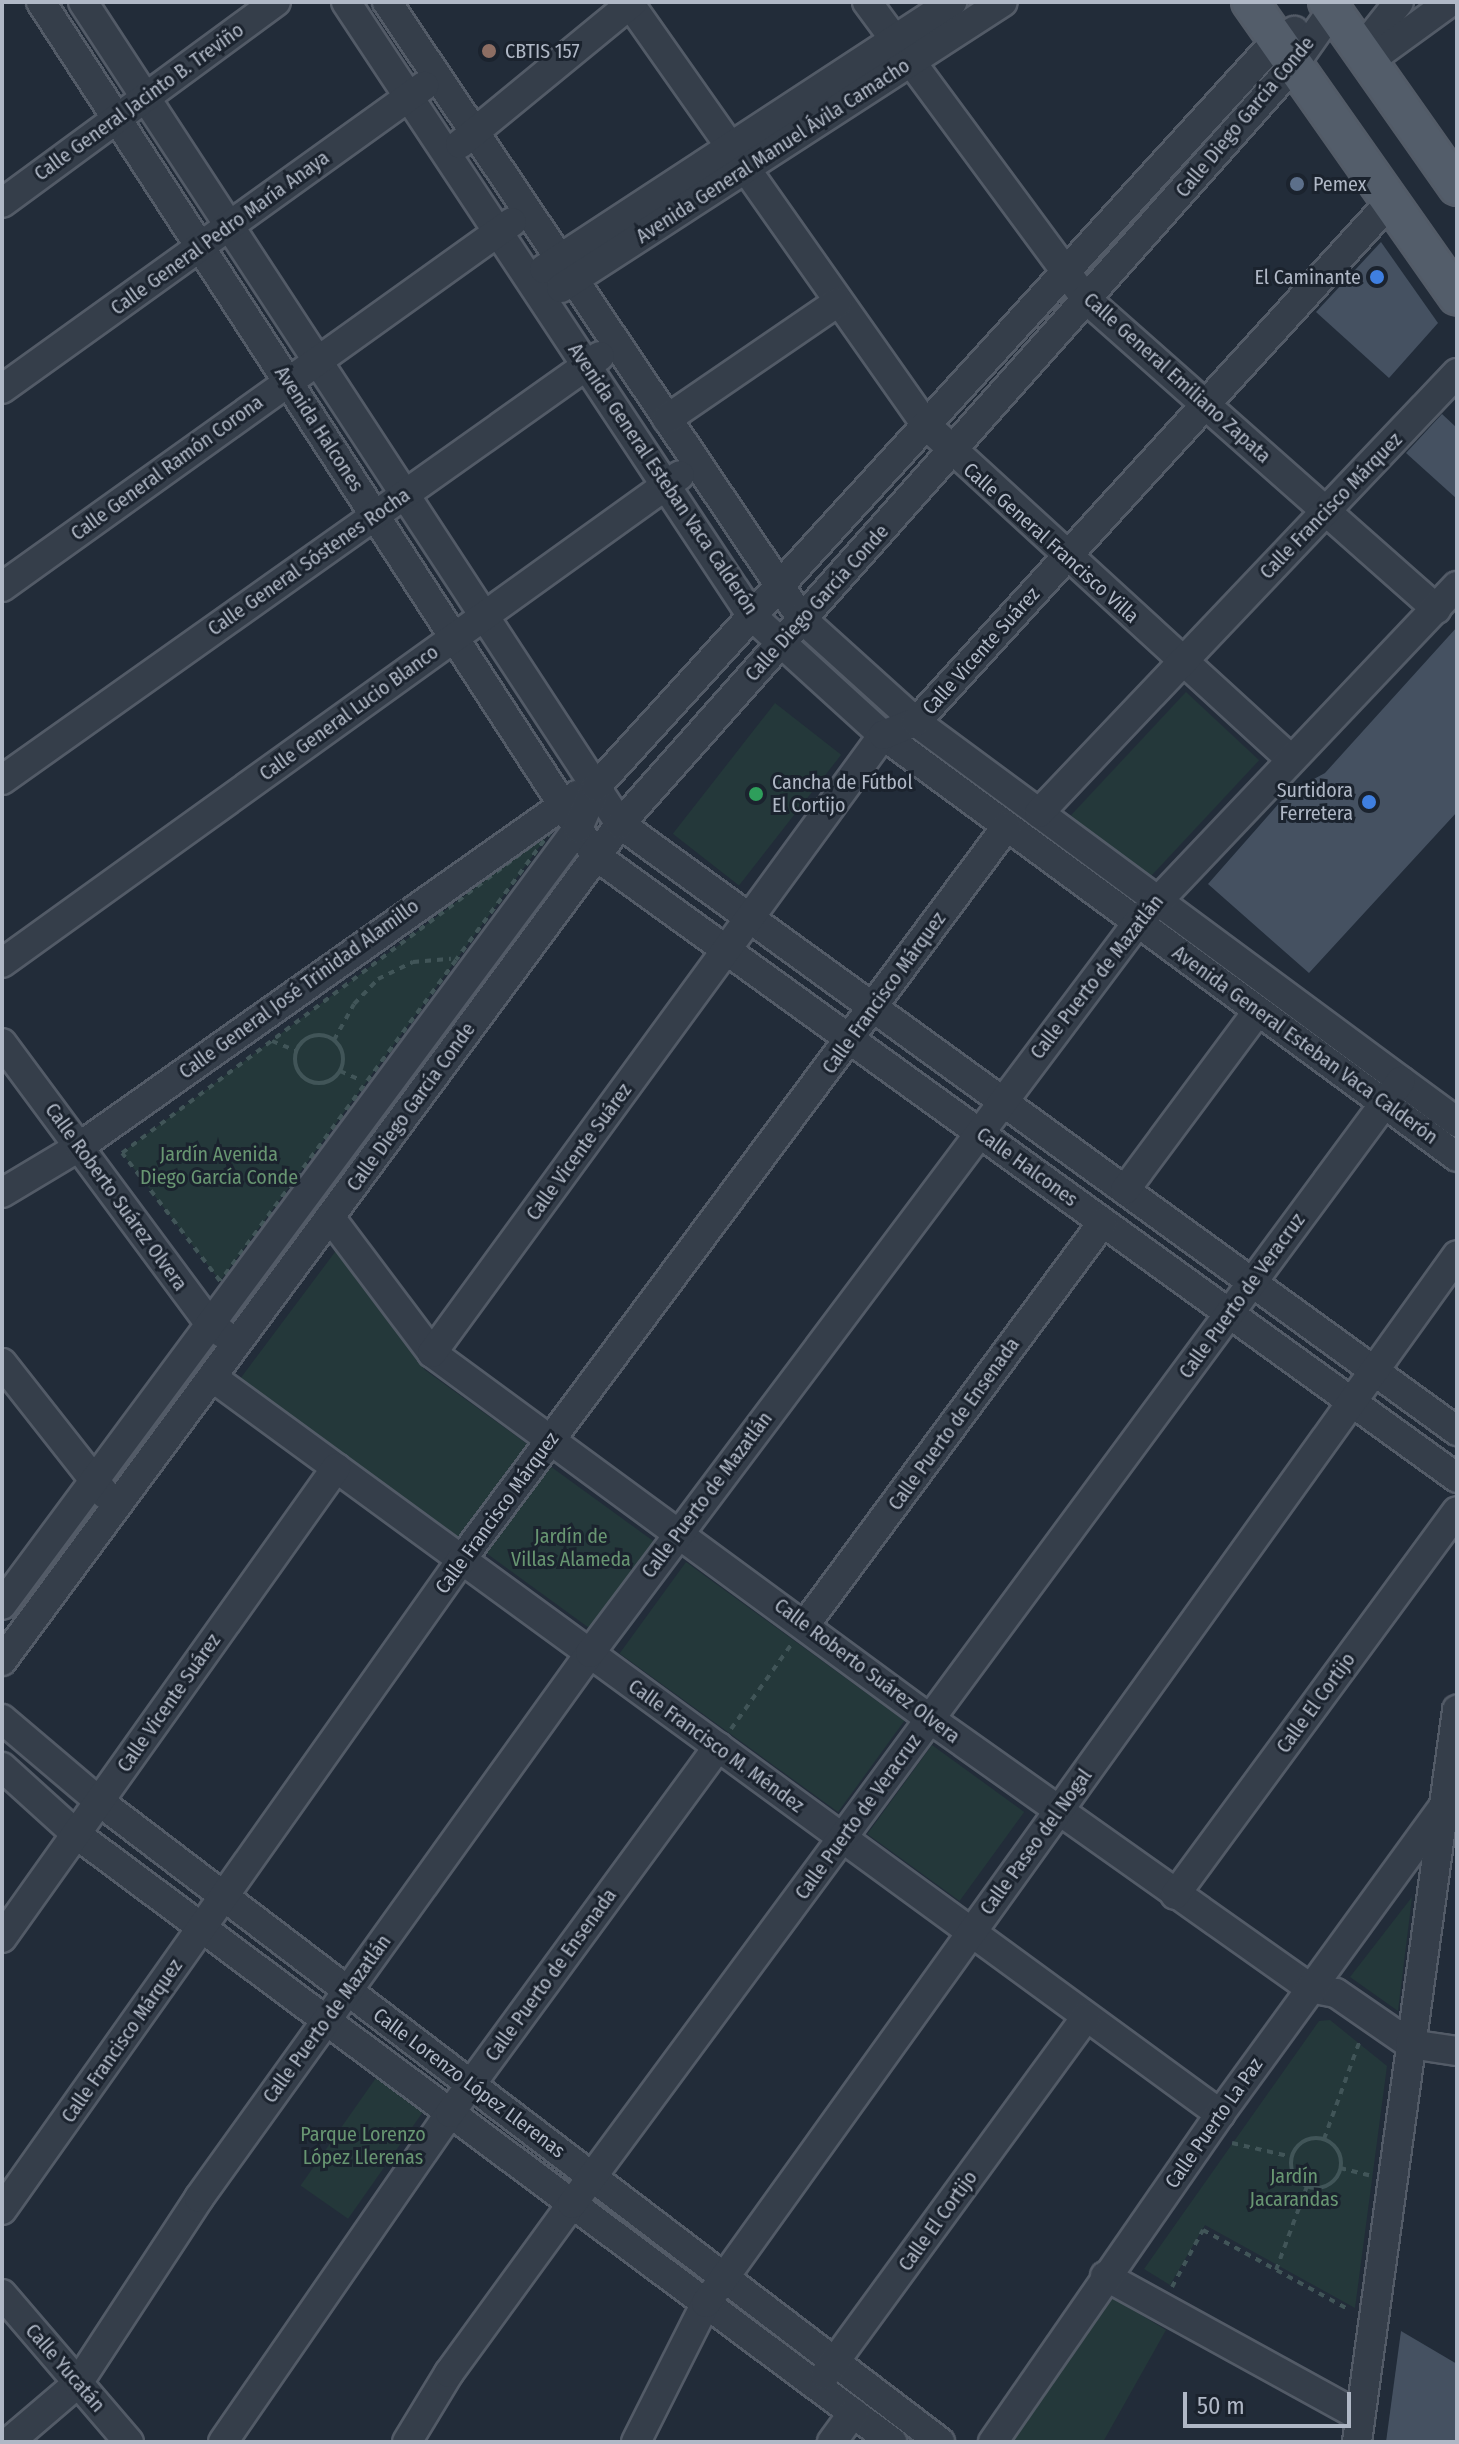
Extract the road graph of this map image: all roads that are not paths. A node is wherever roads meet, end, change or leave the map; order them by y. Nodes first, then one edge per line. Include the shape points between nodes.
1 (41, 2) edge
2 (83, 2) edge
3 (276, 2) edge
4 (346, 2) edge
5 (387, 2) edge
6 (867, 2) edge
7 (952, 2) edge
8 (1003, 2) edge
9 (1250, 2) edge
10 (1399, 2) edge
11 (1450, 2) edge
12 (632, 3) edge
13 (1330, 6) edge
14 (902, 51) junction
15 (1285, 54) junction
16 (1365, 55) junction
17 (437, 77) junction
18 (146, 97) junction
19 (409, 97) junction
20 (117, 118) junction
21 (475, 132) junction
22 (447, 154) junction
23 (738, 158) junction
24 (1457, 187) edge
25 (1391, 201) junction
26 (2, 203) edge
27 (528, 211) junction
28 (230, 226) junction
29 (498, 232) junction
30 (200, 247) junction
31 (567, 269) junction
32 (1065, 272) junction
33 (536, 289) junction
34 (1457, 296) edge
35 (1086, 299) junction
36 (838, 302) junction
37 (617, 344) junction
38 (317, 361) junction
39 (587, 366) junction
40 (1457, 373) edge
41 (288, 381) junction
42 (2, 389) edge
43 (1206, 405) junction
44 (667, 419) junction
45 (926, 425) junction
46 (951, 452) junction
47 (697, 463) junction
48 (666, 485) junction
49 (405, 495) junction
50 (1326, 511) junction
51 (375, 516) junction
52 (1067, 557) junction
53 (779, 586) junction
54 (1457, 586) edge
55 (2, 587) edge
56 (1436, 609) junction
57 (484, 616) junction
58 (752, 616) junction
59 (802, 619) junction
60 (454, 638) junction
61 (782, 642) junction
62 (1183, 662) junction
63 (916, 722) junction
64 (883, 735) junction
65 (1291, 760) junction
66 (2, 780) edge
67 (596, 787) junction
68 (561, 801) junction
69 (1039, 813) junction
70 (620, 824) junction
71 (1007, 826) junction
72 (578, 828) junction
73 (596, 856) junction
74 (1157, 900) junction
75 (750, 918) junction
76 (1138, 922) junction
77 (726, 950) junction
78 (1229, 953) junction
79 (2, 963) edge
80 (1211, 976) junction
81 (873, 1007) junction
82 (1258, 1011) junction
83 (850, 1039) junction
84 (2, 1043) edge
85 (1392, 1092) junction
86 (1001, 1100) junction
87 (1457, 1122) edge
88 (978, 1132) junction
89 (79, 1147) junction
90 (1457, 1157) edge
91 (1125, 1190) junction
92 (2, 1193) edge
93 (330, 1217) junction
94 (1103, 1222) junction
95 (1457, 1255) edge
96 (1252, 1282) junction
97 (1229, 1313) junction
98 (210, 1324) junction
99 (237, 1343) junction
100 (432, 1353) junction
101 (1374, 1371) junction
102 (6, 1375) edge
103 (212, 1377) junction
104 (1352, 1402) junction
105 (1457, 1431) edge
106 (549, 1439) junction
107 (336, 1468) junction
108 (1457, 1478) edge
109 (92, 1483) junction
110 (117, 1505) junction
111 (1457, 1511) edge
112 (679, 1532) junction
113 (462, 1559) junction
114 (2, 1605) edge
115 (805, 1625) junction
116 (590, 1653) junction
117 (2, 1661) edge
118 (1457, 1710) edge
119 (2, 1719) edge
120 (930, 1719) junction
121 (718, 1747) junction
122 (2, 1767) edge
123 (100, 1802) junction
124 (1442, 1808) junction
125 (1058, 1811) junction
126 (76, 1834) junction
127 (842, 1838) junction
128 (1175, 1895) junction
129 (225, 1897) junction
130 (202, 1927) junction
131 (971, 1933) junction
132 (2, 1938) edge
133 (1310, 1988) junction
134 (348, 1991) junction
135 (1086, 2017) junction
136 (326, 2020) junction
137 (1410, 2044) junction
138 (1457, 2051) edge
139 (471, 2085) junction
140 (450, 2113) junction
141 (1222, 2128) junction
142 (592, 2177) junction
143 (572, 2204) junction
144 (2, 2210) edge
145 (1105, 2276) junction
146 (724, 2277) junction
147 (2, 2294) edge
148 (706, 2303) junction
149 (835, 2362) junction
150 (78, 2383) junction
151 (817, 2386) junction
152 (853, 2413) junction
153 (1358, 2429) edge
154 (9, 2442) edge
155 (129, 2442) edge
156 (223, 2442) edge
157 (407, 2442) edge
158 (636, 2442) edge
159 (832, 2442) edge
160 (892, 2442) edge
161 (940, 2442) edge
162 (993, 2442) edge

1 - 20 street, Avenida Halcones
2 - 18 street, Avenida Halcones
3 - 18 street, Calle General Jacinto B. Treviño
4 - 19 street, Avenida General Esteban Vaca Calderón
5 - 17 street, Avenida General Esteban Vaca Calderón
6 - 14 street, Calle General Emiliano Zapata
7 - 14 street, Avenida General Manuel Ávila Camacho
8 - 14 street, Avenida General Manuel Ávila Camacho
9 - 15 main road
10 - 16 street
11 - 16 street
12 - 21 street
12 - 23 street, Calle General Francisco Villa
13 - 15 street, Calle Diego García Conde
13 - 16 main road
14 - 23 street, Avenida General Manuel Ávila Camacho
14 - 32 street, Calle General Emiliano Zapata
15 - 25 main road
15 - 32 street, Calle Diego García Conde
15 - 35 street, Calle Diego García Conde
16 - 24 main road
17 - 19 street, Calle General Pedro María Anaya
17 - 21 street, Avenida General Esteban Vaca Calderón
18 - 20 street, Calle General Jacinto B. Treviño
18 - 28 street, Avenida Halcones
19 - 22 street, Avenida General Esteban Vaca Calderón
19 - 28 street, Calle General Pedro María Anaya
20 - 26 street, Calle General Jacinto B. Treviño
20 - 30 street, Avenida Halcones
21 - 22 street
21 - 27 street, Avenida General Esteban Vaca Calderón
22 - 29 street, Avenida General Esteban Vaca Calderón
23 - 31 street, Avenida General Manuel Ávila Camacho
23 - 36 street, Calle General Francisco Villa
25 - 34 main road
25 - 43 street, Calle Vicente Suárez
27 - 29 street, Calle General Ramón Corona
27 - 31 street, Avenida General Esteban Vaca Calderón
28 - 30 street, Calle General Pedro María Anaya
28 - 38 street, Avenida Halcones
29 - 33 street, Avenida General Esteban Vaca Calderón
29 - 38 street, Calle General Ramón Corona
30 - 41 street, Avenida Halcones
30 - 42 street, Calle General Pedro María Anaya
31 - 33 street, Avenida General Manuel Ávila Camacho
31 - 37 street, Avenida General Esteban Vaca Calderón
32 - 35 street, Calle General Emiliano Zapata
32 - 45 street, Calle Diego García Conde
33 - 39 street, Avenida General Esteban Vaca Calderón
35 - 43 street, Calle General Emiliano Zapata
35 - 46 street, Calle Diego García Conde
36 - 44 street
36 - 45 street, Calle General Francisco Villa
37 - 39 street, Calle General Sóstenes Rocha
37 - 44 street, Avenida General Esteban Vaca Calderón
38 - 41 street, Calle General Ramón Corona
38 - 49 street, Avenida Halcones
39 - 48 street, Avenida General Esteban Vaca Calderón
39 - 49 street, Calle General Sóstenes Rocha
40 - 50 street, Calle Francisco Márquez
41 - 51 street, Avenida Halcones
41 - 55 street, Calle General Ramón Corona
43 - 50 street, Calle General Emiliano Zapata
43 - 52 street, Calle Vicente Suárez
44 - 47 street, Avenida General Esteban Vaca Calderón
45 - 46 street, Calle General Francisco Villa
45 - 53 street, Calle Diego García Conde
46 - 52 street, Calle General Francisco Villa
46 - 59 street, Calle Diego García Conde
47 - 48 street, Calle General Lucio Blanco
47 - 53 street, Avenida General Esteban Vaca Calderón
48 - 57 street, Calle General Lucio Blanco
48 - 58 street, Avenida General Esteban Vaca Calderón
49 - 51 street, Calle General Sóstenes Rocha
49 - 57 street, Avenida Halcones
50 - 56 street, Calle General Emiliano Zapata
50 - 62 street, Calle Francisco Márquez
51 - 60 street, Avenida Halcones
51 - 66 street, Calle General Sóstenes Rocha
52 - 62 street, Calle General Francisco Villa
52 - 63 street, Calle Vicente Suárez
53 - 58 street, Calle Diego García Conde
53 - 59 street, Avenida General Esteban Vaca Calderón
54 - 56 street, Calle Puerto de Mazatlán
56 - 65 street, Calle Puerto de Mazatlán
57 - 60 street, Calle General Lucio Blanco
57 - 67 street, Avenida Halcones
58 - 61 street, Avenida General Esteban Vaca Calderón
58 - 67 street, Calle Diego García Conde
59 - 61 street, Calle Diego García Conde
59 - 63 street, Avenida General Esteban Vaca Calderón
60 - 68 street, Avenida Halcones
60 - 79 street, Calle General Lucio Blanco
61 - 64 street, Avenida General Esteban Vaca Calderón
61 - 70 street, Calle Diego García Conde
62 - 65 street, Calle General Francisco Villa
62 - 69 street, Calle Francisco Márquez
63 - 64 street, Calle Vicente Suárez
63 - 69 street, Avenida General Esteban Vaca Calderón
64 - 71 street, Avenida General Esteban Vaca Calderón
64 - 75 street, Calle Vicente Suárez
65 - 74 street, Calle Puerto de Mazatlán
67 - 68 street, Calle General José Trinidad Alamillo
67 - 70 street, Avenida Halcones
67 - 72 street, Calle Diego García Conde
68 - 72 street, Avenida Halcones
68 - 89 street, Calle General José Trinidad Alamillo
69 - 74 street, Avenida General Esteban Vaca Calderón
70 - 73 street, Calle Diego García Conde
70 - 75 street, Calle Halcones
71 - 76 street, Avenida General Esteban Vaca Calderón
71 - 81 street, Calle Francisco Márquez
72 - 73 street, Avenida Halcones
72 - 98 street, Calle Diego García Conde
73 - 77 street, Calle Halcones
73 - 93 street, Calle Diego García Conde
74 - 76 street, Calle Puerto de Mazatlán
74 - 78 street, Avenida General Esteban Vaca Calderón
75 - 77 street, Calle Vicente Suárez
75 - 81 street, Calle Halcones
76 - 80 street, Avenida General Esteban Vaca Calderón
76 - 86 street, Calle Puerto de Mazatlán
77 - 83 street, Calle Halcones
77 - 100 street, Calle Vicente Suárez
78 - 80 street
78 - 85 street, Avenida General Esteban Vaca Calderón
80 - 82 street, Avenida General Esteban Vaca Calderón
81 - 83 street, Calle Francisco Márquez
81 - 86 street, Calle Halcones
82 - 85 street, Avenida General Esteban Vaca Calderón
82 - 91 street
83 - 88 street, Calle Halcones
83 - 106 street, Calle Francisco Márquez
84 - 89 street, Calle Roberto Suárez Olvera
85 - 87 street, Avenida General Esteban Vaca Calderón
85 - 90 street, Avenida General Esteban Vaca Calderón
85 - 96 street, Calle Puerto de Veracruz
86 - 88 street, Calle Puerto de Mazatlán
86 - 91 street, Calle Halcones
88 - 94 street, Calle Halcones
88 - 112 street, Calle Puerto de Mazatlán
89 - 92 street, Calle General José Trinidad Alamillo
89 - 98 street, Calle Roberto Suárez Olvera
91 - 96 street, Calle Halcones
93 - 99 street, Calle Diego García Conde
93 - 100 street, Calle Roberto Suárez Olvera
94 - 97 street, Calle Halcones
94 - 115 street, Calle Puerto de Ensenada
95 - 101 street, Calle Paseo del Nogal
96 - 97 street, Calle Puerto de Veracruz
96 - 101 street, Calle Halcones
97 - 104 street, Calle Halcones
97 - 120 street, Calle Puerto de Veracruz
98 - 99 street, Calle Roberto Suárez Olvera
98 - 109 street, Calle Diego García Conde
99 - 103 street, Calle Diego García Conde
100 - 106 street, Calle Roberto Suárez Olvera
101 - 104 street, Calle Paseo del Nogal
101 - 105 street, Calle Halcones
102 - 109 street
103 - 107 street, Calle Francisco M. Méndez
103 - 110 street, Calle Diego García Conde
104 - 108 street, Calle Halcones
104 - 125 street, Calle Paseo del Nogal
106 - 112 street, Calle Roberto Suárez Olvera
106 - 113 street, Calle Francisco Márquez
107 - 113 street, Calle Francisco M. Méndez
107 - 123 street, Calle Vicente Suárez
109 - 110 street
109 - 114 street, Calle Diego García Conde
110 - 117 street, Calle Diego García Conde
111 - 128 street, Calle El Cortijo
112 - 115 street, Calle Roberto Suárez Olvera
112 - 116 street, Calle Puerto de Mazatlán
113 - 116 street, Calle Francisco M. Méndez
113 - 129 street, Calle Francisco Márquez
115 - 120 street, Calle Roberto Suárez Olvera
116 - 121 street, Calle Francisco M. Méndez
116 - 134 street, Calle Puerto de Mazatlán
118 - 124 street
119 - 123 street, Calle Lorenzo López Llerenas
120 - 125 street, Calle Roberto Suárez Olvera
120 - 127 street, Calle Puerto de Veracruz
121 - 127 street, Calle Francisco M. Méndez
121 - 139 street, Calle Puerto de Ensenada
122 - 126 street, Calle Lorenzo López Llerenas
123 - 126 street, Calle Vicente Suárez
123 - 129 street, Calle Lorenzo López Llerenas
124 - 133 street, Calle Puerto La Paz
124 - 137 street
125 - 128 street, Calle Roberto Suárez Olvera
125 - 131 street, Calle Paseo del Nogal
126 - 130 street, Calle Lorenzo López Llerenas
126 - 132 street, Calle Vicente Suárez
127 - 131 street, Calle Francisco M. Méndez
127 - 142 street, Calle Puerto de Veracruz
128 - 133 street, Calle Roberto Suárez Olvera
129 - 130 street, Calle Francisco Márquez
129 - 134 street, Calle Lorenzo López Llerenas
130 - 136 street, Calle Lorenzo López Llerenas
130 - 144 street, Calle Francisco Márquez
131 - 135 street, Calle Francisco M. Méndez
131 - 146 street, Calle Paseo del Nogal
133 - 137 street, Calle Roberto Suárez Olvera via 1336,1993
133 - 141 street, Calle Puerto La Paz
134 - 136 street, Calle Puerto de Mazatlán
134 - 139 street, Calle Lorenzo López Llerenas
135 - 141 street, Calle Francisco M. Méndez
135 - 149 street, Calle El Cortijo
136 - 140 street, Calle Lorenzo López Llerenas
136 - 150 street, Calle Puerto de Mazatlán via 199,2198
137 - 138 street, Calle Roberto Suárez Olvera
137 - 153 street
139 - 140 street, Calle Puerto de Ensenada
139 - 142 street, Calle Lorenzo López Llerenas
140 - 143 street, Calle Lorenzo López Llerenas
140 - 156 street, Calle Puerto de Ensenada
141 - 145 street, Calle Puerto La Paz
142 - 143 street, Calle Puerto de Veracruz
142 - 146 street, Calle Lorenzo López Llerenas
143 - 148 street, Calle Lorenzo López Llerenas
143 - 157 street, Calle Puerto de Veracruz via 449,2373
145 - 153 street
145 - 162 street, Calle Puerto La Paz
146 - 148 street, Calle Paseo del Nogal
146 - 149 street, Calle Lorenzo López Llerenas
147 - 150 street, Calle Yucatán
148 - 151 street, Calle Lorenzo López Llerenas
148 - 158 street, Calle Paseo del Nogal
149 - 151 street, Calle El Cortijo
149 - 161 street, Calle Lorenzo López Llerenas
150 - 154 street, Calle Puerto de Mazatlán
150 - 155 street, Calle Yucatán
151 - 152 street, Calle Lorenzo López Llerenas
152 - 159 street
152 - 160 street, Calle Lorenzo López Llerenas

